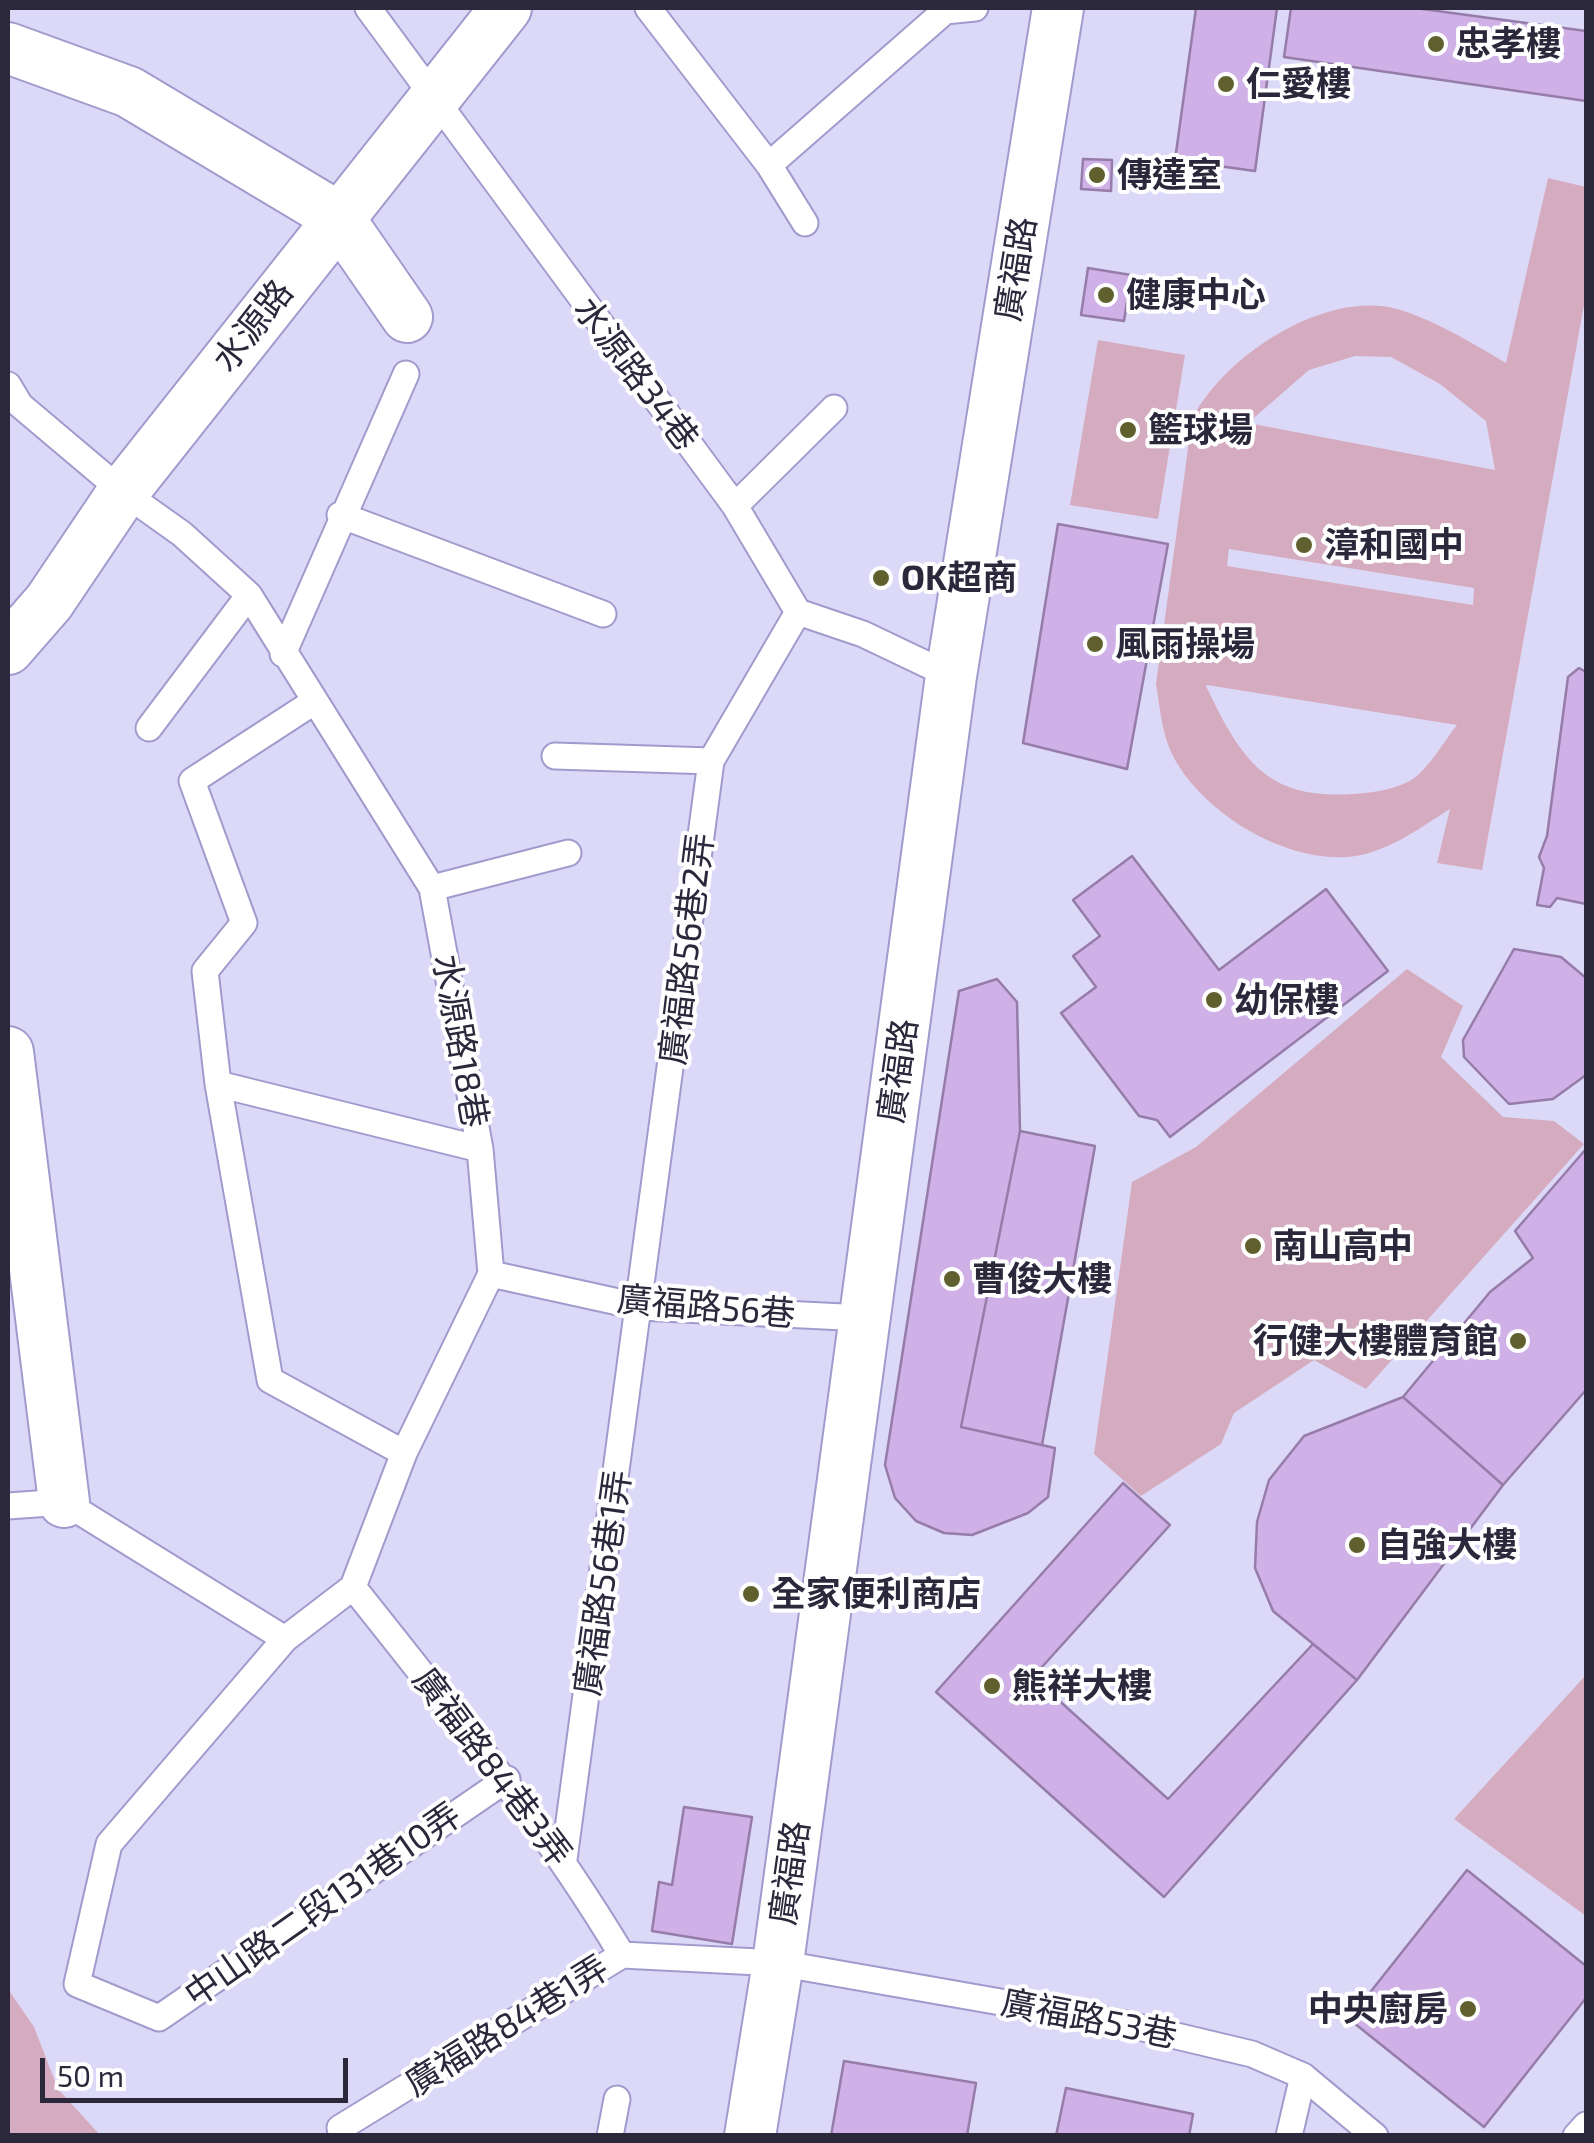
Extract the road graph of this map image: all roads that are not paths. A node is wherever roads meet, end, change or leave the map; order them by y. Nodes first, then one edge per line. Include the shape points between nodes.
1 (368, 8) edge
2 (506, 8) edge
3 (974, 8) edge
4 (1058, 8) edge
5 (658, 11) edge
6 (8, 48) edge
7 (431, 98) junction
8 (769, 165) junction
9 (338, 217) junction
10 (805, 224) dead end
11 (406, 317) dead end
12 (406, 374) dead end
13 (8, 385) edge
14 (834, 408) dead end
15 (123, 492) junction
16 (735, 506) junction
17 (342, 516) junction
18 (249, 595) junction
19 (798, 612) junction
20 (603, 614) dead end
21 (8, 649) edge
22 (284, 654) junction
23 (951, 676) junction
24 (312, 703) junction
25 (148, 728) dead end
26 (555, 756) dead end
27 (712, 760) junction
28 (568, 853) dead end
29 (432, 888) junction
30 (8, 1052) edge
31 (218, 1084) junction
32 (480, 1149) junction
33 (491, 1274) junction
34 (641, 1307) junction
35 (864, 1318) junction
36 (404, 1453) junction
37 (64, 1502) junction
38 (8, 1506) edge
39 (353, 1587) junction
40 (286, 1639) junction
41 (506, 1780) junction
42 (564, 1859) junction
43 (622, 1955) junction
44 (778, 1962) junction
45 (1303, 2076) junction
46 (617, 2099) dead end
47 (1586, 2125) edge
48 (340, 2128) dead end
49 (610, 2136) edge
50 (750, 2136) edge
51 (1289, 2136) edge
52 (1375, 2136) edge
53 (1576, 2136) edge

1 - 7 lane, 水源路34巷
2 - 7 street, 水源路
3 - 8 lane via 944,11
4 - 23 street, 廣福路
5 - 8 lane
6 - 9 street via 129,92
7 - 9 street, 水源路
7 - 16 lane, 水源路34巷
8 - 10 lane
9 - 11 street
9 - 15 street, 水源路
12 - 17 lane
13 - 15 lane, 水源路18巷 via 20,404
14 - 16 lane
15 - 18 lane, 水源路18巷
15 - 21 street, 水源路 via 49,602
16 - 19 lane, 水源路34巷
17 - 20 lane
17 - 22 lane
18 - 22 lane, 水源路18巷
18 - 25 lane
19 - 23 lane
19 - 27 lane, 廣福路56巷2弄
22 - 24 lane, 水源路18巷
23 - 35 street, 廣福路
24 - 29 lane, 水源路18巷
24 - 31 lane via 192,781 244,923 205,970
26 - 27 lane
27 - 34 lane, 廣福路56巷2弄
28 - 29 lane
29 - 32 lane, 水源路18巷
30 - 37 street
31 - 32 lane
31 - 36 lane via 270,1380
32 - 33 lane, 水源路18巷
33 - 34 lane, 廣福路56巷
33 - 36 lane
34 - 35 lane, 廣福路56巷
34 - 42 lane, 廣福路56巷1弄
35 - 44 street, 廣福路
36 - 39 lane
37 - 38 lane
37 - 40 lane
39 - 40 lane
39 - 41 lane, 廣福路84巷3弄
40 - 41 lane, 中山路二段131巷10弄 via 108,1844 77,1984 159,2018
41 - 42 lane, 廣福路84巷3弄
42 - 43 lane, 廣福路84巷3弄
43 - 44 lane, 廣福路53巷
43 - 48 lane, 廣福路84巷1弄
44 - 45 lane, 廣福路53巷 via 1126,2024 1252,2054
44 - 50 street, 廣福路
45 - 51 lane
45 - 52 lane, 廣福路53巷
46 - 49 lane
47 - 53 lane

